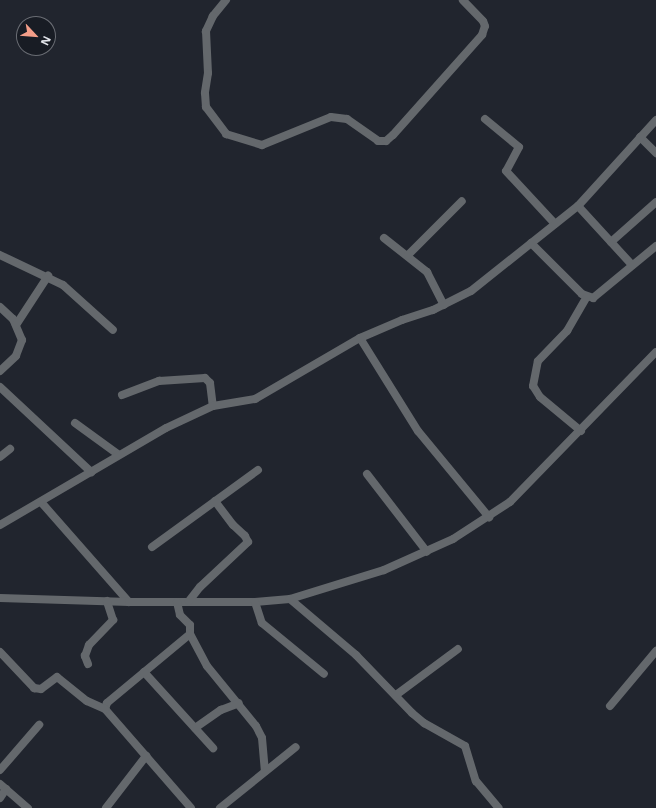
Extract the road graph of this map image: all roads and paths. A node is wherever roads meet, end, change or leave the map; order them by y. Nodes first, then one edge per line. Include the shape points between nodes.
1 (226, 0) edge
2 (463, 0) edge
3 (485, 119) dead end
4 (656, 120) edge
5 (640, 137) junction
6 (656, 153) edge
7 (462, 201) dead end
8 (656, 202) edge
9 (578, 206) junction
10 (555, 224) junction
11 (384, 238) dead end
12 (611, 242) junction
13 (531, 243) junction
14 (656, 246) edge
15 (408, 255) junction
16 (0, 256) edge
17 (632, 266) junction
18 (48, 276) junction
19 (587, 297) junction
20 (444, 305) junction
21 (0, 307) edge
22 (16, 324) junction
23 (113, 330) dead end
24 (360, 338) junction
25 (656, 352) edge
26 (0, 371) edge
27 (0, 386) edge
28 (122, 395) dead end
29 (213, 406) junction
30 (75, 423) dead end
31 (581, 431) junction
32 (10, 449) dead end
33 (119, 455) junction
34 (0, 457) edge
35 (258, 470) dead end
36 (91, 472) junction
37 (367, 474) dead end
38 (215, 501) junction
39 (41, 502) junction
40 (489, 517) junction
41 (0, 525) edge
42 (152, 546) dead end
43 (427, 552) junction
44 (0, 598) edge
45 (290, 599) junction
46 (189, 601) junction
47 (107, 602) junction
48 (129, 602) junction
49 (177, 602) junction
50 (255, 602) junction
51 (190, 634) junction
52 (458, 649) dead end
53 (656, 651) edge
54 (0, 652) edge
55 (88, 664) dead end
56 (144, 672) junction
57 (324, 674) dead end
58 (396, 695) junction
59 (239, 703) junction
60 (610, 706) dead end
61 (105, 709) junction
62 (39, 725) dead end
63 (195, 728) junction
64 (296, 747) dead end
65 (213, 748) dead end
66 (146, 756) junction
67 (0, 770) edge
68 (265, 771) junction
69 (3, 787) edge
70 (0, 798) edge
71 (28, 808) edge
72 (106, 808) edge
73 (191, 808) edge
74 (220, 808) edge
75 (499, 808) edge

1 - 2 street via 213,16 206,31 206,107 226,134 262,145 331,117 347,119 378,141 386,141 482,35 482,21
3 - 10 street via 519,147 506,172
4 - 5 street
5 - 6 street
5 - 9 street
7 - 15 street
8 - 12 street
9 - 10 street
9 - 12 street
10 - 13 street
11 - 15 street
12 - 17 street
13 - 19 street
13 - 20 street via 471,291
14 - 17 street
15 - 20 street via 427,272
16 - 18 street
17 - 19 street via 597,296
18 - 22 street
18 - 23 street via 79,298
19 - 31 street via 585,306 567,331 538,361 533,386 540,397
20 - 24 street
21 - 22 street
22 - 26 street via 22,340 21,349
24 - 29 street via 255,400
24 - 40 street via 418,431
25 - 31 street
27 - 36 street
28 - 29 street via 159,381 205,378 210,383
29 - 33 street via 166,428
30 - 33 street
31 - 40 street via 530,484
32 - 34 street
33 - 36 street
35 - 38 street
36 - 39 street
37 - 43 street
38 - 42 street
38 - 46 street via 248,542 200,587
39 - 41 street
39 - 48 street
40 - 43 street
43 - 45 street via 360,578
44 - 47 street
45 - 50 street
45 - 58 street via 356,655
46 - 49 street
46 - 50 street
47 - 48 street
47 - 55 street via 113,620 89,645 85,656
48 - 49 street
49 - 51 street via 180,615 190,624
50 - 57 street via 262,623
51 - 56 street
51 - 59 street via 207,666
52 - 58 street
53 - 60 street
54 - 61 street via 34,688 41,689 57,677 87,700
56 - 61 street via 107,703
56 - 63 street
58 - 75 street via 424,724 465,746 476,781
59 - 63 street via 221,710
59 - 68 street via 262,738
61 - 66 street
62 - 67 street
63 - 65 street
64 - 68 street
66 - 72 street
66 - 73 street
68 - 74 street
69 - 70 street
69 - 71 street

